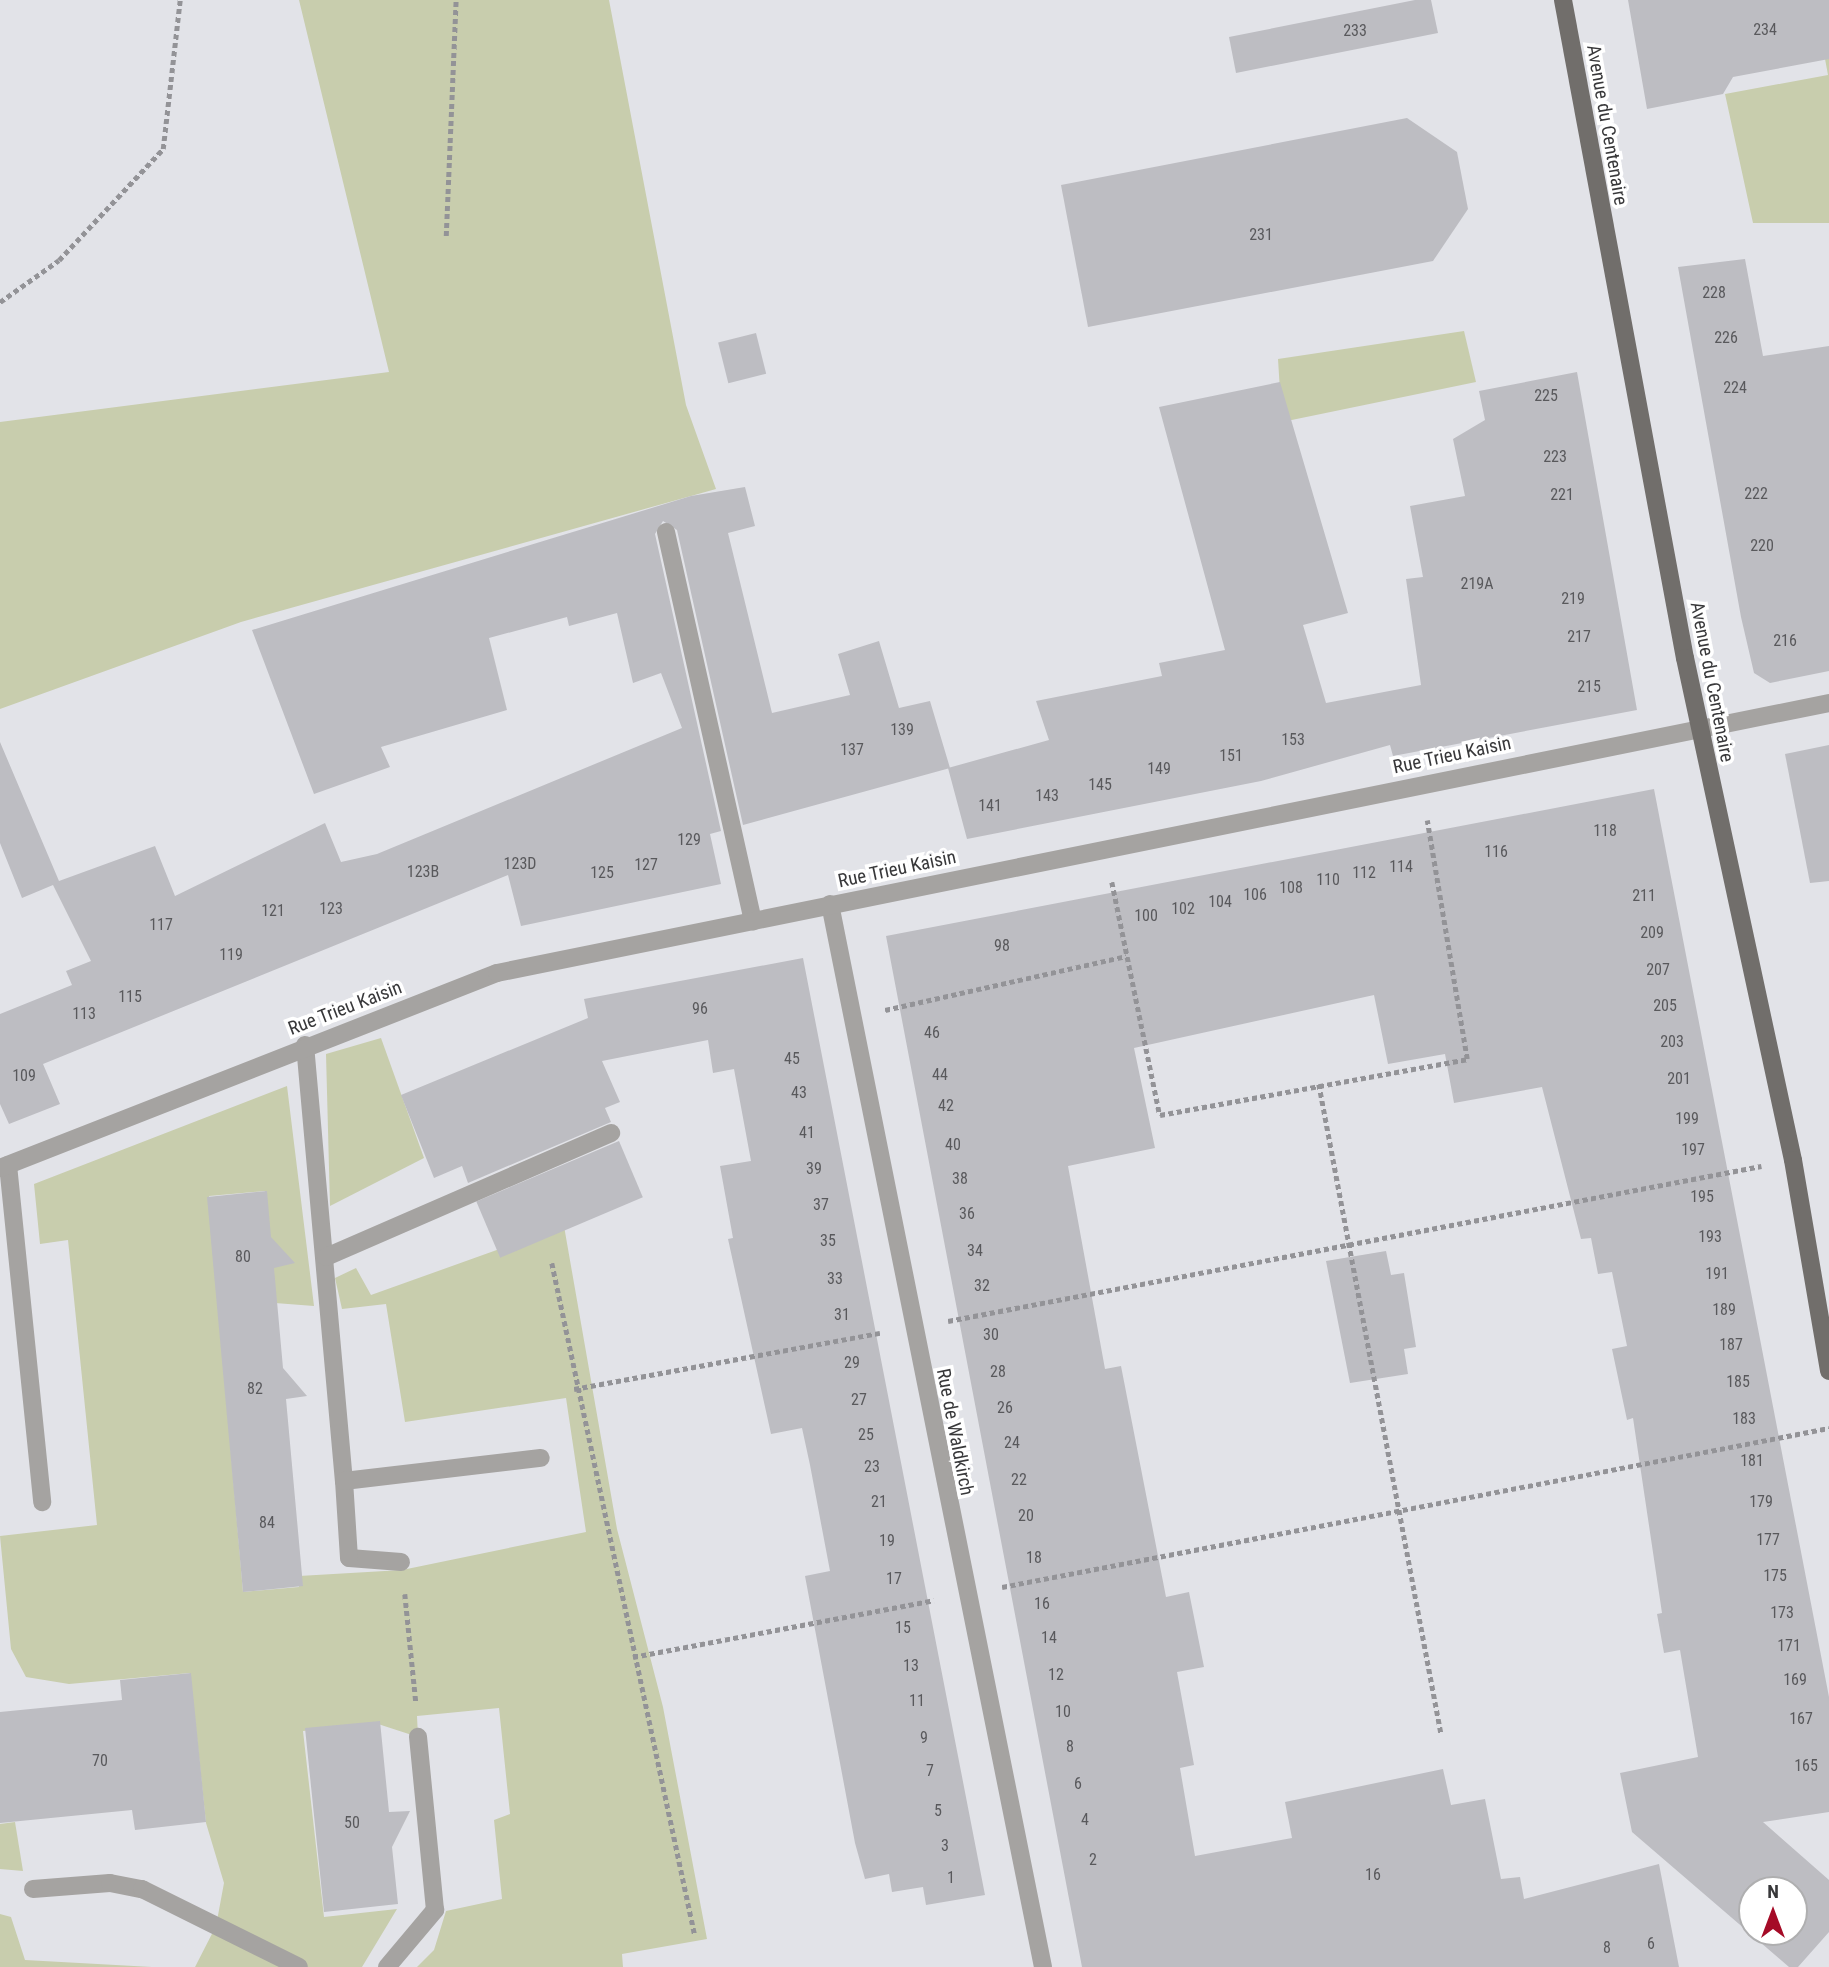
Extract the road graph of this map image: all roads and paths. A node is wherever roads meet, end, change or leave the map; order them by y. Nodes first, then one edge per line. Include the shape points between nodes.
1 (180, 0) edge
2 (456, 0) edge
3 (1563, 0) edge
4 (446, 236) dead end
5 (0, 302) edge
6 (666, 532) dead end
7 (1829, 703) edge
8 (1699, 726) junction
9 (1421, 783) junction
10 (1104, 847) junction
11 (830, 905) junction
12 (753, 921) junction
13 (1126, 956) junction
14 (852, 1017) junction
15 (305, 1045) junction
16 (1319, 1084) junction
17 (611, 1133) dead end
18 (1793, 1160) junction
19 (4, 1166) edge
20 (1349, 1245) junction
21 (326, 1257) junction
22 (552, 1264) dead end
23 (913, 1327) junction
24 (1829, 1371) edge
25 (574, 1389) junction
26 (1829, 1429) edge
27 (541, 1458) dead end
28 (344, 1481) junction
29 (41, 1502) dead end
30 (1399, 1509) junction
31 (401, 1562) joint
32 (965, 1595) junction
33 (633, 1657) junction
34 (1441, 1733) dead end
35 (418, 1744) joint
36 (33, 1889) dead end
37 (695, 1936) dead end
38 (299, 1967) edge
39 (387, 1967) edge
40 (1043, 1967) edge

1 - 5 path via 163,149 59,260
2 - 4 path
3 - 8 main road, Avenue du Centenaire
6 - 12 street
7 - 8 street, Rue Trieu Kaisin
8 - 9 street, Rue Trieu Kaisin
8 - 18 main road, Avenue du Centenaire
9 - 10 street, Rue Trieu Kaisin
9 - 16 path via 1467,1059
10 - 11 street, Rue Trieu Kaisin
10 - 13 path
11 - 12 street, Rue Trieu Kaisin
11 - 14 street, Rue de Waldkirch
12 - 15 street, Rue Trieu Kaisin via 497,973
13 - 14 path
13 - 16 path via 1160,1115
14 - 23 street, Rue de Waldkirch
15 - 19 street, Rue Trieu Kaisin
15 - 21 street
16 - 20 path
17 - 21 street
18 - 20 path
18 - 24 main road, Avenue du Centenaire
19 - 29 street
20 - 23 path
20 - 30 path
21 - 28 street
22 - 25 path
23 - 25 path
23 - 32 street, Rue de Waldkirch
25 - 33 path
26 - 30 path
27 - 28 street
28 - 31 street via 349,1558
30 - 32 path
30 - 34 path
31 - 35 path
32 - 33 path
32 - 40 street, Rue de Waldkirch
33 - 37 path
35 - 39 street via 435,1910
36 - 38 street via 110,1883 142,1889

